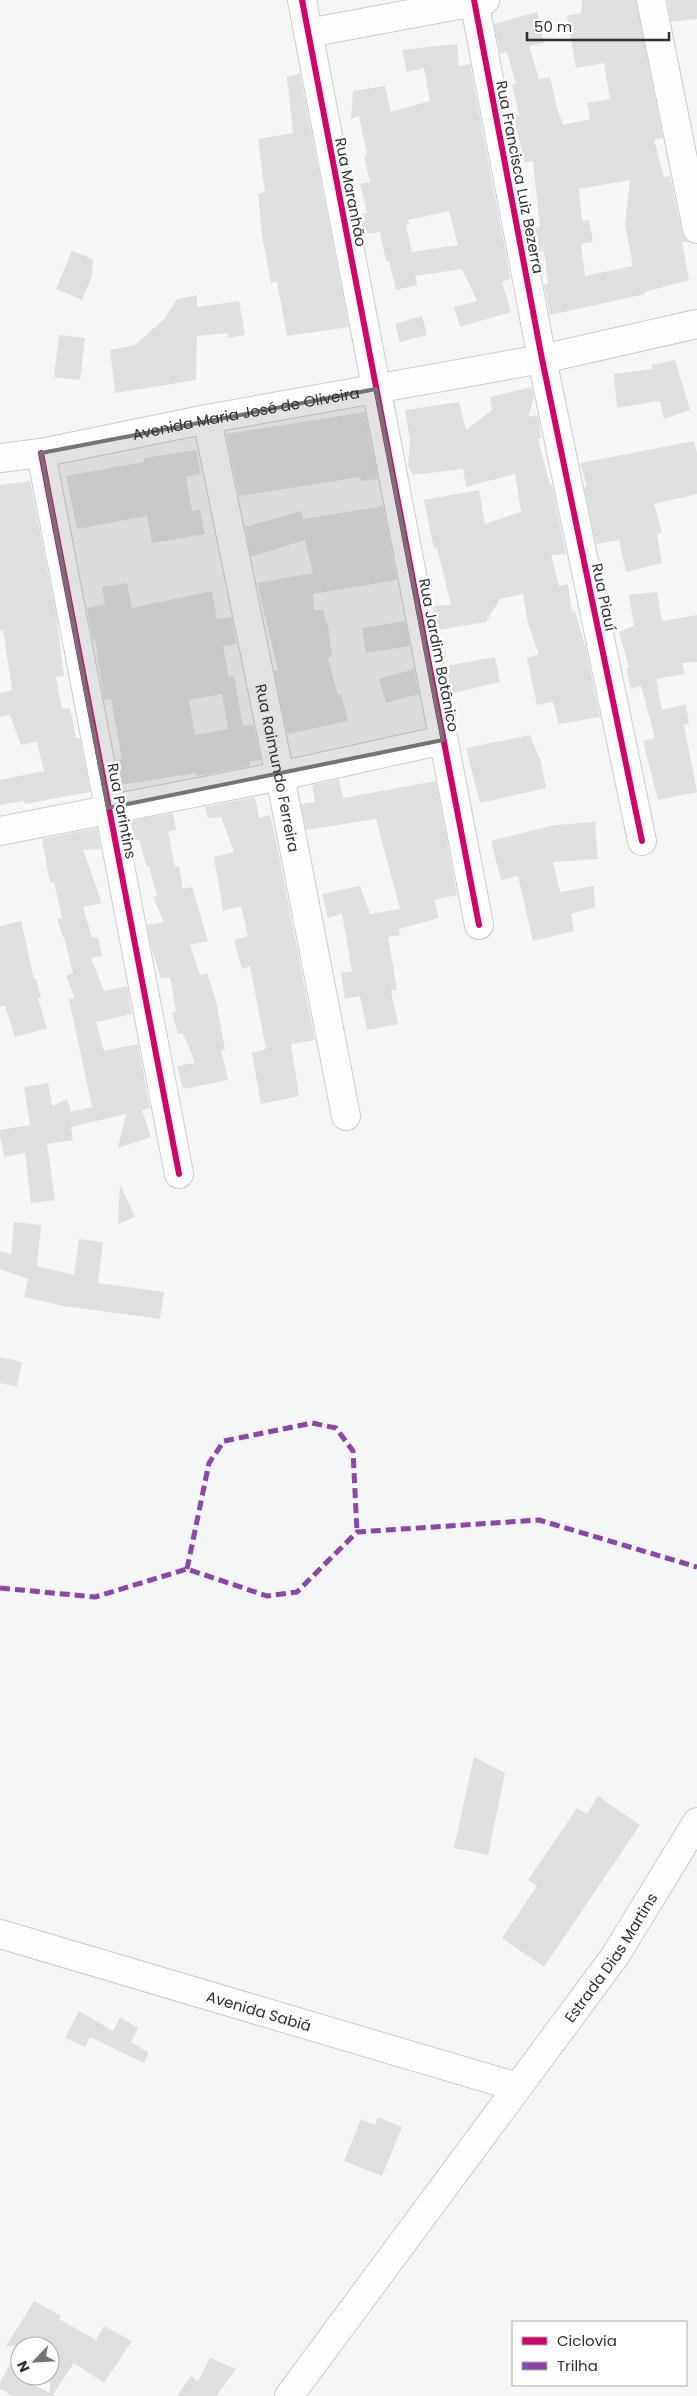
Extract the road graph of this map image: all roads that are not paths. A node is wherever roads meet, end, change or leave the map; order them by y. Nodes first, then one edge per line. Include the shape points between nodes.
1 (302, 0) edge
2 (651, 0) edge
3 (478, 1) edge
4 (308, 33) junction
5 (697, 229) edge
6 (697, 324) edge
7 (542, 359) junction
8 (376, 389) junction
9 (207, 419) junction
10 (41, 453) junction
11 (0, 458) edge
12 (443, 740) junction
13 (280, 776) junction
14 (108, 808) junction
15 (0, 831) edge
16 (642, 841) dead end
17 (479, 925) dead end
18 (346, 1116) dead end
19 (179, 1174) dead end
20 (697, 1822) edge
21 (0, 1934) edge
22 (517, 2087) junction
23 (289, 2396) edge

1 - 4 street, Rua Maranhão
2 - 5 street
3 - 4 street
3 - 7 street, Rua Francisca Luiz Bezerra
4 - 8 street, Rua Maranhão
6 - 7 street, Avenida Maria José de Oliveira
7 - 8 street, Avenida Maria José de Oliveira
7 - 16 street, Rua Piauí
8 - 9 street, Avenida Maria José de Oliveira
8 - 12 street, Rua Jardim Botânico
9 - 10 street, Avenida Maria José de Oliveira
9 - 13 street, Rua Raimundo Ferreira
10 - 11 street, Avenida Maria José de Oliveira
10 - 14 street, Rua Parintins
12 - 13 street
12 - 17 street, Rua Jardim Botânico
13 - 14 street
13 - 18 street, Rua Raimundo Ferreira
14 - 15 street
14 - 19 street, Rua Parintins
20 - 22 street, Estrada Dias Martins via 615,1956
21 - 22 street, Avenida Sabiá
22 - 23 street, Estrada Dias Martins

